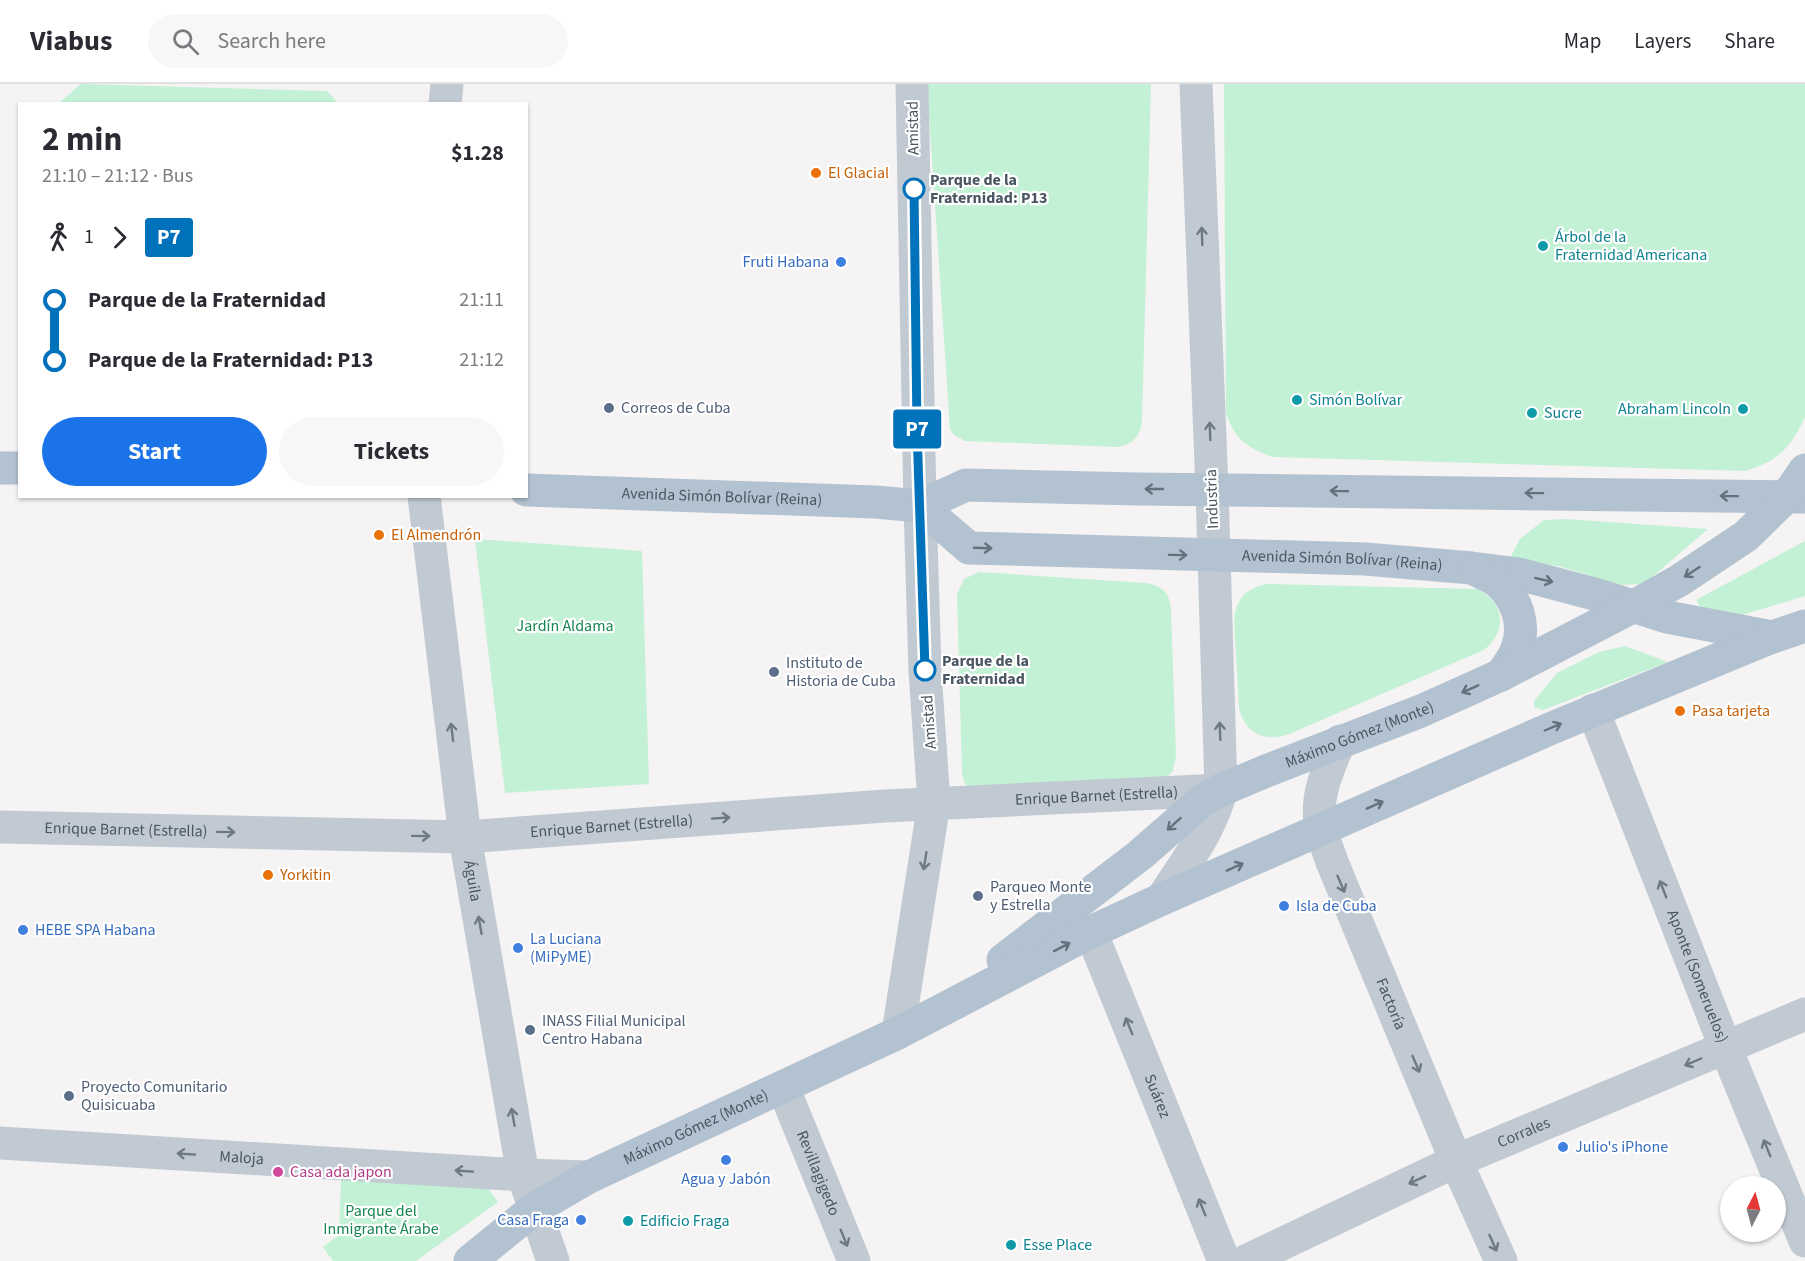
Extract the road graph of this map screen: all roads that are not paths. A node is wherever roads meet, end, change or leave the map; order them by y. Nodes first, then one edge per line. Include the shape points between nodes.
1 (447, 84) edge
2 (912, 84) edge
3 (1196, 84) edge
4 (445, 102) edge
5 (0, 468) edge
6 (18, 468) edge
7 (1799, 488) edge
8 (1212, 489) junction
9 (528, 490) edge
10 (424, 498) edge
11 (920, 506) junction
12 (1214, 556) junction
13 (1472, 568) junction
14 (1634, 606) junction
15 (1805, 626) edge
16 (1772, 637) junction
17 (1501, 675) junction
18 (1593, 710) junction
19 (1340, 741) junction
20 (1221, 790) junction
21 (934, 803) junction
22 (0, 827) edge
23 (1321, 829) junction
24 (465, 837) junction
25 (1162, 898) junction
26 (1091, 932) junction
27 (935, 1013) junction
28 (1805, 1014) edge
29 (898, 1033) junction
30 (1726, 1048) junction
31 (783, 1087) junction
32 (0, 1143) edge
33 (1456, 1161) junction
34 (523, 1175) junction
35 (589, 1177) junction
36 (534, 1209) junction
37 (1805, 1241) edge
38 (470, 1261) edge
39 (553, 1261) edge
40 (854, 1261) edge
41 (1224, 1261) edge
42 (1246, 1261) edge
43 (1501, 1261) edge

1 - 4 street
2 - 11 street, Amistad
8 -> 3 street, Industria
5 - 6 main road
7 -> 8 main road, Avenida Simón Bolívar (Reina)
7 -> 14 main road, Máximo Gómez (Monte) via 1746,536
8 -> 11 main road, Avenida Simón Bolívar (Reina) via 966,485
8 - 12 street, Industria
9 - 11 main road, Avenida Simón Bolívar (Reina)
24 -> 10 street, Águila
11 -> 12 main road, Avenida Simón Bolívar (Reina) via 969,548
11 - 21 street, Amistad
12 - 13 main road, Avenida Simón Bolívar (Reina) via 1365,559
20 -> 12 street, Industria
13 -> 14 main road, Avenida Simón Bolívar (Reina) via 1519,574
13 - 17 main road via 1497,580 1520,614 1521,637
14 - 16 main road, Avenida Simón Bolívar (Reina) via 1678,620
14 - 17 main road, Máximo Gómez (Monte)
15 - 16 main road, Máximo Gómez (Monte)
16 - 18 main road, Máximo Gómez (Monte)
17 -> 19 main road, Máximo Gómez (Monte)
23 -> 18 main road, Máximo Gómez (Monte)
30 -> 18 street, Aponte (Someruelos)
19 - 20 main road, Máximo Gómez (Monte)
19 - 23 street, Factoría via 1324,778
20 - 21 street, Enrique Barnet (Estrella)
20 - 25 street, Industria via 1207,828
20 -> 27 main road, Máximo Gómez (Monte) via 1194,807 1140,855
24 -> 21 street, Enrique Barnet (Estrella)
21 -> 29 street, Amistad
22 -> 24 street, Enrique Barnet (Estrella)
25 -> 23 main road, Máximo Gómez (Monte)
23 -> 33 street, Factoría
34 -> 24 street, Águila
25 - 26 main road, Máximo Gómez (Monte)
27 -> 26 main road, Máximo Gómez (Monte)
41 -> 26 street, Suárez
27 - 29 main road, Máximo Gómez (Monte)
28 - 30 street, Corrales
29 - 31 main road, Máximo Gómez (Monte)
30 -> 33 street, Corrales
37 -> 30 street, Aponte (Someruelos)
31 - 35 main road, Máximo Gómez (Monte)
31 -> 40 street, Revillagigedo
34 -> 32 street, Maloja
33 -> 42 street, Corrales
33 -> 43 street, Factoría
34 - 35 street, Maloja
34 - 36 street, Águila
35 - 36 main road, Máximo Gómez (Monte)
36 - 38 main road, Máximo Gómez (Monte)
36 - 39 street, Águila

